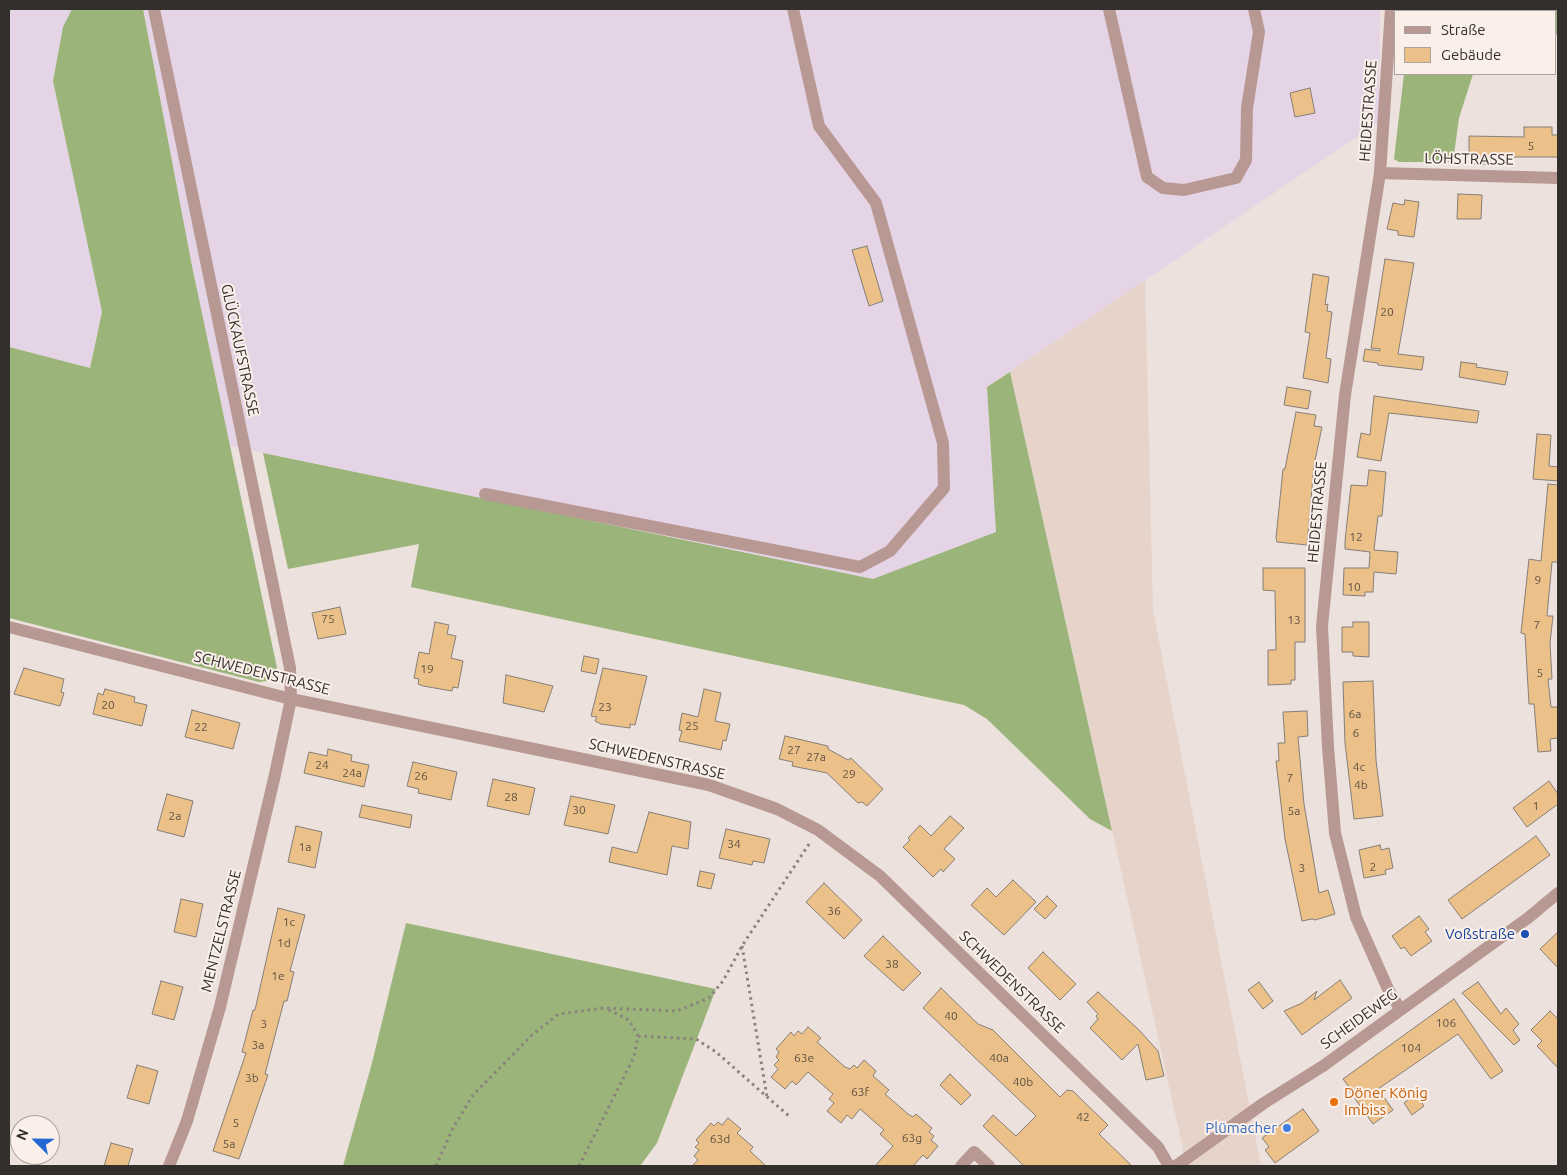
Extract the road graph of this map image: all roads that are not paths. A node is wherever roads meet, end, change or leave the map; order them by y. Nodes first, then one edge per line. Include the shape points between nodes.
1 (154, 9) edge
2 (793, 9) edge
3 (1109, 9) edge
4 (1254, 9) edge
5 (1391, 9) edge
6 (1380, 173) junction
7 (1558, 178) edge
8 (485, 494) dead end
9 (9, 627) edge
10 (291, 698) junction
11 (1558, 893) edge
12 (1400, 1009) junction
13 (169, 1166) edge
14 (961, 1166) edge
15 (989, 1166) edge
16 (1169, 1166) edge
17 (1176, 1166) edge

1 - 10 street, GLÜCKAUFSTRASSE via 290,668
2 - 8 street via 819,126 876,203 942,443 944,488 890,551 860,567
3 - 4 street via 1147,177 1163,188 1184,190 1236,178 1246,160 1247,108 1259,32
5 - 6 street, HEIDESTRASSE
6 - 7 street, LÖHSTRASSE
6 - 12 street, HEIDESTRASSE via 1345,394 1322,626 1335,833 1356,917
9 - 10 street, SCHWEDENSTRASSE
10 - 13 street, MENTZELSTRASSE via 220,1006 187,1121
10 - 16 street, SCHWEDENSTRASSE via 709,785 777,809 818,830 880,876 1158,1146
11 - 12 street, SCHEIDEWEG
12 - 17 street, SCHEIDEWEG
14 - 15 street via 974,1152

